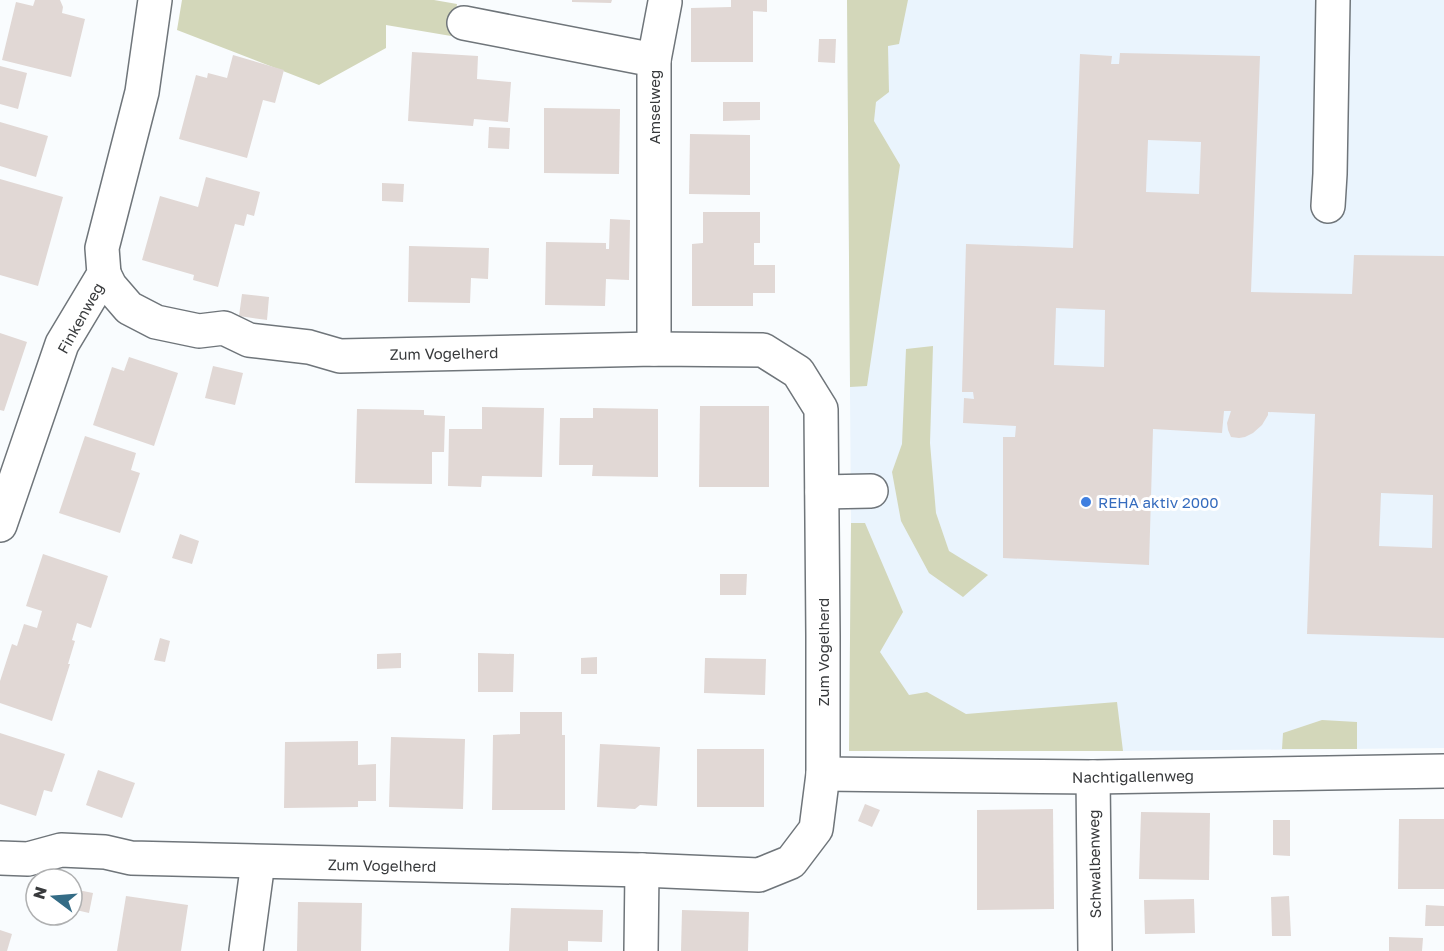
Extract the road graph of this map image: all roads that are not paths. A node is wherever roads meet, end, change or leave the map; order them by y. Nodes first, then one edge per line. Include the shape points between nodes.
1 (155, 0) edge
2 (1332, 0) edge
3 (665, 2) dead end
4 (464, 23) dead end
5 (654, 60) junction
6 (1328, 206) dead end
7 (104, 274) junction
8 (654, 349) junction
9 (871, 491) dead end
10 (822, 492) junction
11 (0, 525) edge
12 (1444, 771) edge
13 (823, 774) junction
14 (1093, 777) junction
15 (0, 858) edge
16 (258, 862) junction
17 (642, 870) junction
18 (246, 951) edge
19 (641, 951) edge
20 (1095, 951) edge

1 - 7 street, Finkenweg via 142,92 102,248
2 - 6 street
3 - 5 street
4 - 5 street, Amselweg
5 - 8 street, Amselweg
7 - 8 street, Zum Vogelherd via 129,308 156,322 199,331 224,328 249,340 309,347 340,356
7 - 11 street, Finkenweg via 62,344
8 - 10 street, Zum Vogelherd via 764,350 798,372 821,409
9 - 10 street
10 - 13 street, Zum Vogelherd
12 - 14 street, Nachtigallenweg
13 - 14 street, Nachtigallenweg
13 - 17 street, Zum Vogelherd via 816,829 791,862 759,875
14 - 20 street, Schwalbenweg
15 - 16 street, Zum Vogelherd via 28,859 61,850 78,850 131,858
16 - 17 street, Zum Vogelherd
16 - 18 street
17 - 19 street

